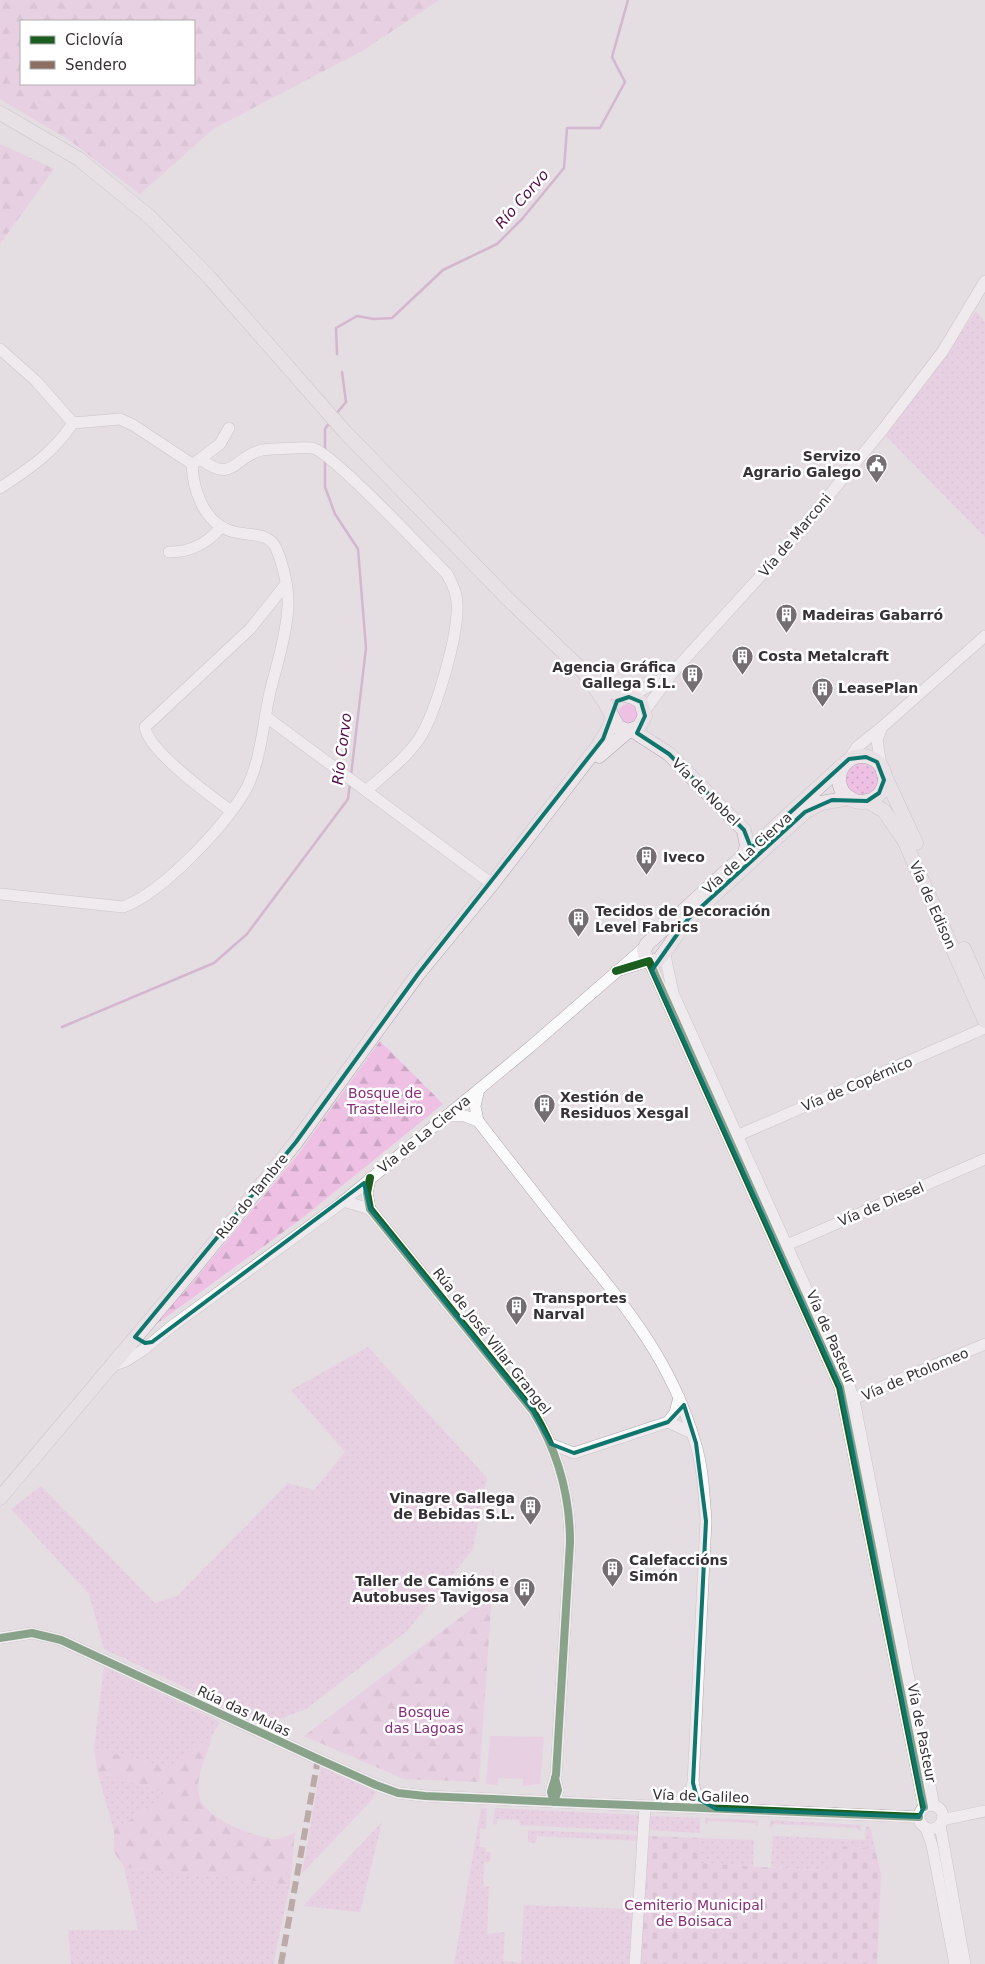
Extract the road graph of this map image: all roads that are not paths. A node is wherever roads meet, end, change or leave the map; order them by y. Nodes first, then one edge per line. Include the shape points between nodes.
1 (0, 113) edge
2 (985, 281) edge
3 (0, 349) edge
4 (73, 423) junction
5 (229, 428) dead end
6 (197, 462) junction
7 (0, 488) edge
8 (221, 527) junction
9 (169, 552) dead end
10 (286, 584) junction
11 (983, 640) edge
12 (674, 670) junction
13 (584, 672) junction
14 (627, 697) junction
15 (645, 713) junction
16 (265, 716) junction
17 (612, 716) junction
18 (882, 727) junction
19 (630, 730) junction
20 (669, 754) junction
21 (847, 761) junction
22 (882, 769) junction
23 (570, 784) junction
24 (368, 790) junction
25 (850, 798) junction
26 (867, 801) junction
27 (231, 811) junction
28 (744, 830) junction
29 (769, 832) junction
30 (744, 855) junction
31 (492, 884) junction
32 (0, 894) edge
33 (647, 950) junction
34 (664, 951) junction
35 (985, 997) edge
36 (985, 1021) edge
37 (985, 1028) edge
38 (479, 1089) junction
39 (462, 1102) junction
40 (446, 1116) junction
41 (475, 1118) junction
42 (733, 1137) junction
43 (985, 1159) edge
44 (370, 1178) junction
45 (355, 1191) junction
46 (343, 1201) junction
47 (368, 1206) junction
48 (782, 1247) junction
49 (985, 1344) edge
50 (137, 1345) junction
51 (679, 1397) junction
52 (849, 1401) junction
53 (687, 1415) junction
54 (671, 1421) junction
55 (692, 1433) junction
56 (551, 1444) junction
57 (571, 1454) junction
58 (557, 1459) junction
59 (563, 1477) junction
60 (0, 1498) edge
61 (0, 1638) edge
62 (555, 1778) junction
63 (482, 1799) joint
64 (533, 1800) junction
65 (554, 1802) junction
66 (692, 1802) junction
67 (573, 1803) junction
68 (644, 1806) junction
69 (926, 1810) junction
70 (985, 1811) edge
71 (941, 1822) junction
72 (926, 1828) junction
73 (635, 1964) edge
74 (955, 1964) edge
75 (965, 1964) edge

1 - 13 main road via 79,159 151,218 209,277 345,432 462,554
2 - 12 street, Vía de Marconi via 939,357 872,443 786,548
3 - 4 street via 36,380
4 - 6 street via 120,419
4 - 7 street via 59,444 41,461
5 - 6 street via 223,440
6 - 8 street via 198,497
6 - 24 street via 215,470 226,470 262,450 313,448 326,456 447,574 458,601 455,638 428,722 412,748
8 - 9 street via 208,541 189,551
8 - 10 street via 273,542
10 - 16 street via 286,626
10 - 27 street via 250,629 145,728 150,739 182,774
11 - 18 street, Vía de La Cierva
12 - 14 street, Vía de Marconi
12 - 15 street, Vía de Marconi
13 - 14 main road via 613,692
13 - 17 main road
14 - 15 main road via 637,699
14 - 17 main road via 614,704
15 - 19 main road via 639,727
15 - 20 main road, Vía de Nobel
16 - 24 street
16 - 27 street via 246,790
17 - 19 main road via 618,727
17 - 23 main road via 603,739
18 - 21 street, Vía de La Cierva via 857,747
18 - 22 street via 877,740
19 - 20 main road, Vía de Nobel
19 - 23 main road via 615,740
20 - 28 main road, Vía de Nobel
21 - 22 main road via 866,756
21 - 25 main road via 839,782
21 - 29 main road, Vía de La Cierva
22 - 26 main road via 884,780 879,793
22 - 35 main road, Vía de Edison
23 - 31 main road
24 - 31 street
25 - 26 main road
25 - 34 main road, Vía de La Cierva via 822,803 805,812 688,919
26 - 36 main road, Vía de Edison via 884,811 904,840
27 - 32 street via 163,884 123,907
28 - 29 main road, Vía de Nobel
28 - 30 main road, Vía de Nobel via 747,846
29 - 30 main road, Vía de La Cierva
30 - 33 main road, Vía de La Cierva
31 - 50 main road, Rúa do Tambre via 418,974 296,1142
33 - 34 main road via 659,943
33 - 38 street, Vía de La Cierva via 616,971
33 - 42 street, Vía de Pasteur
34 - 42 street, Vía de Pasteur via 673,993
37 - 42 street, Vía de Copérnico
38 - 39 street, Vía de La Cierva
38 - 41 street
39 - 40 street, Vía de La Cierva
39 - 41 street
40 - 41 street
40 - 44 street, Vía de La Cierva
41 - 51 street via 634,1316 659,1354
42 - 48 street, Vía de Pasteur
43 - 48 street, Vía de Diesel
44 - 45 street, Vía de La Cierva
44 - 47 street
45 - 46 street, Vía de La Cierva
45 - 47 street, Rúa de José Villar Grangel
46 - 47 street
46 - 50 street, Vía de La Cierva
47 - 56 street, Rúa de José Villar Grangel via 533,1411
48 - 52 street, Vía de Pasteur
49 - 52 street, Vía de Ptolomeo
50 - 60 main road, Rúa do Tambre via 111,1366
51 - 53 street
51 - 54 street
52 - 69 street, Vía de Pasteur
53 - 54 street via 680,1422
53 - 55 street
54 - 55 street
54 - 57 street
55 - 66 street via 703,1482 706,1520
56 - 57 street
56 - 58 street, Rúa de José Villar Grangel
57 - 58 street
57 - 59 street
58 - 59 street, Rúa de José Villar Grangel
59 - 62 street, Rúa de José Villar Grangel via 570,1542
61 - 63 street, Rúa das Mulas via 32,1633 61,1640 387,1789 412,1795
62 - 64 street via 543,1794
62 - 65 street, Rúa de José Villar Grangel via 551,1792
62 - 67 street
63 - 64 street, Vía de Galileo
64 - 65 street, Vía de Galileo
65 - 67 street, Vía de Galileo
66 - 68 street, Vía de Galileo
66 - 69 street, Vía de Galileo via 716,1809
67 - 68 street, Vía de Galileo
68 - 73 street
69 - 71 street via 940,1810
69 - 72 street via 921,1823
70 - 71 street
71 - 72 street via 933,1829
71 - 75 street
72 - 74 street via 932,1844

